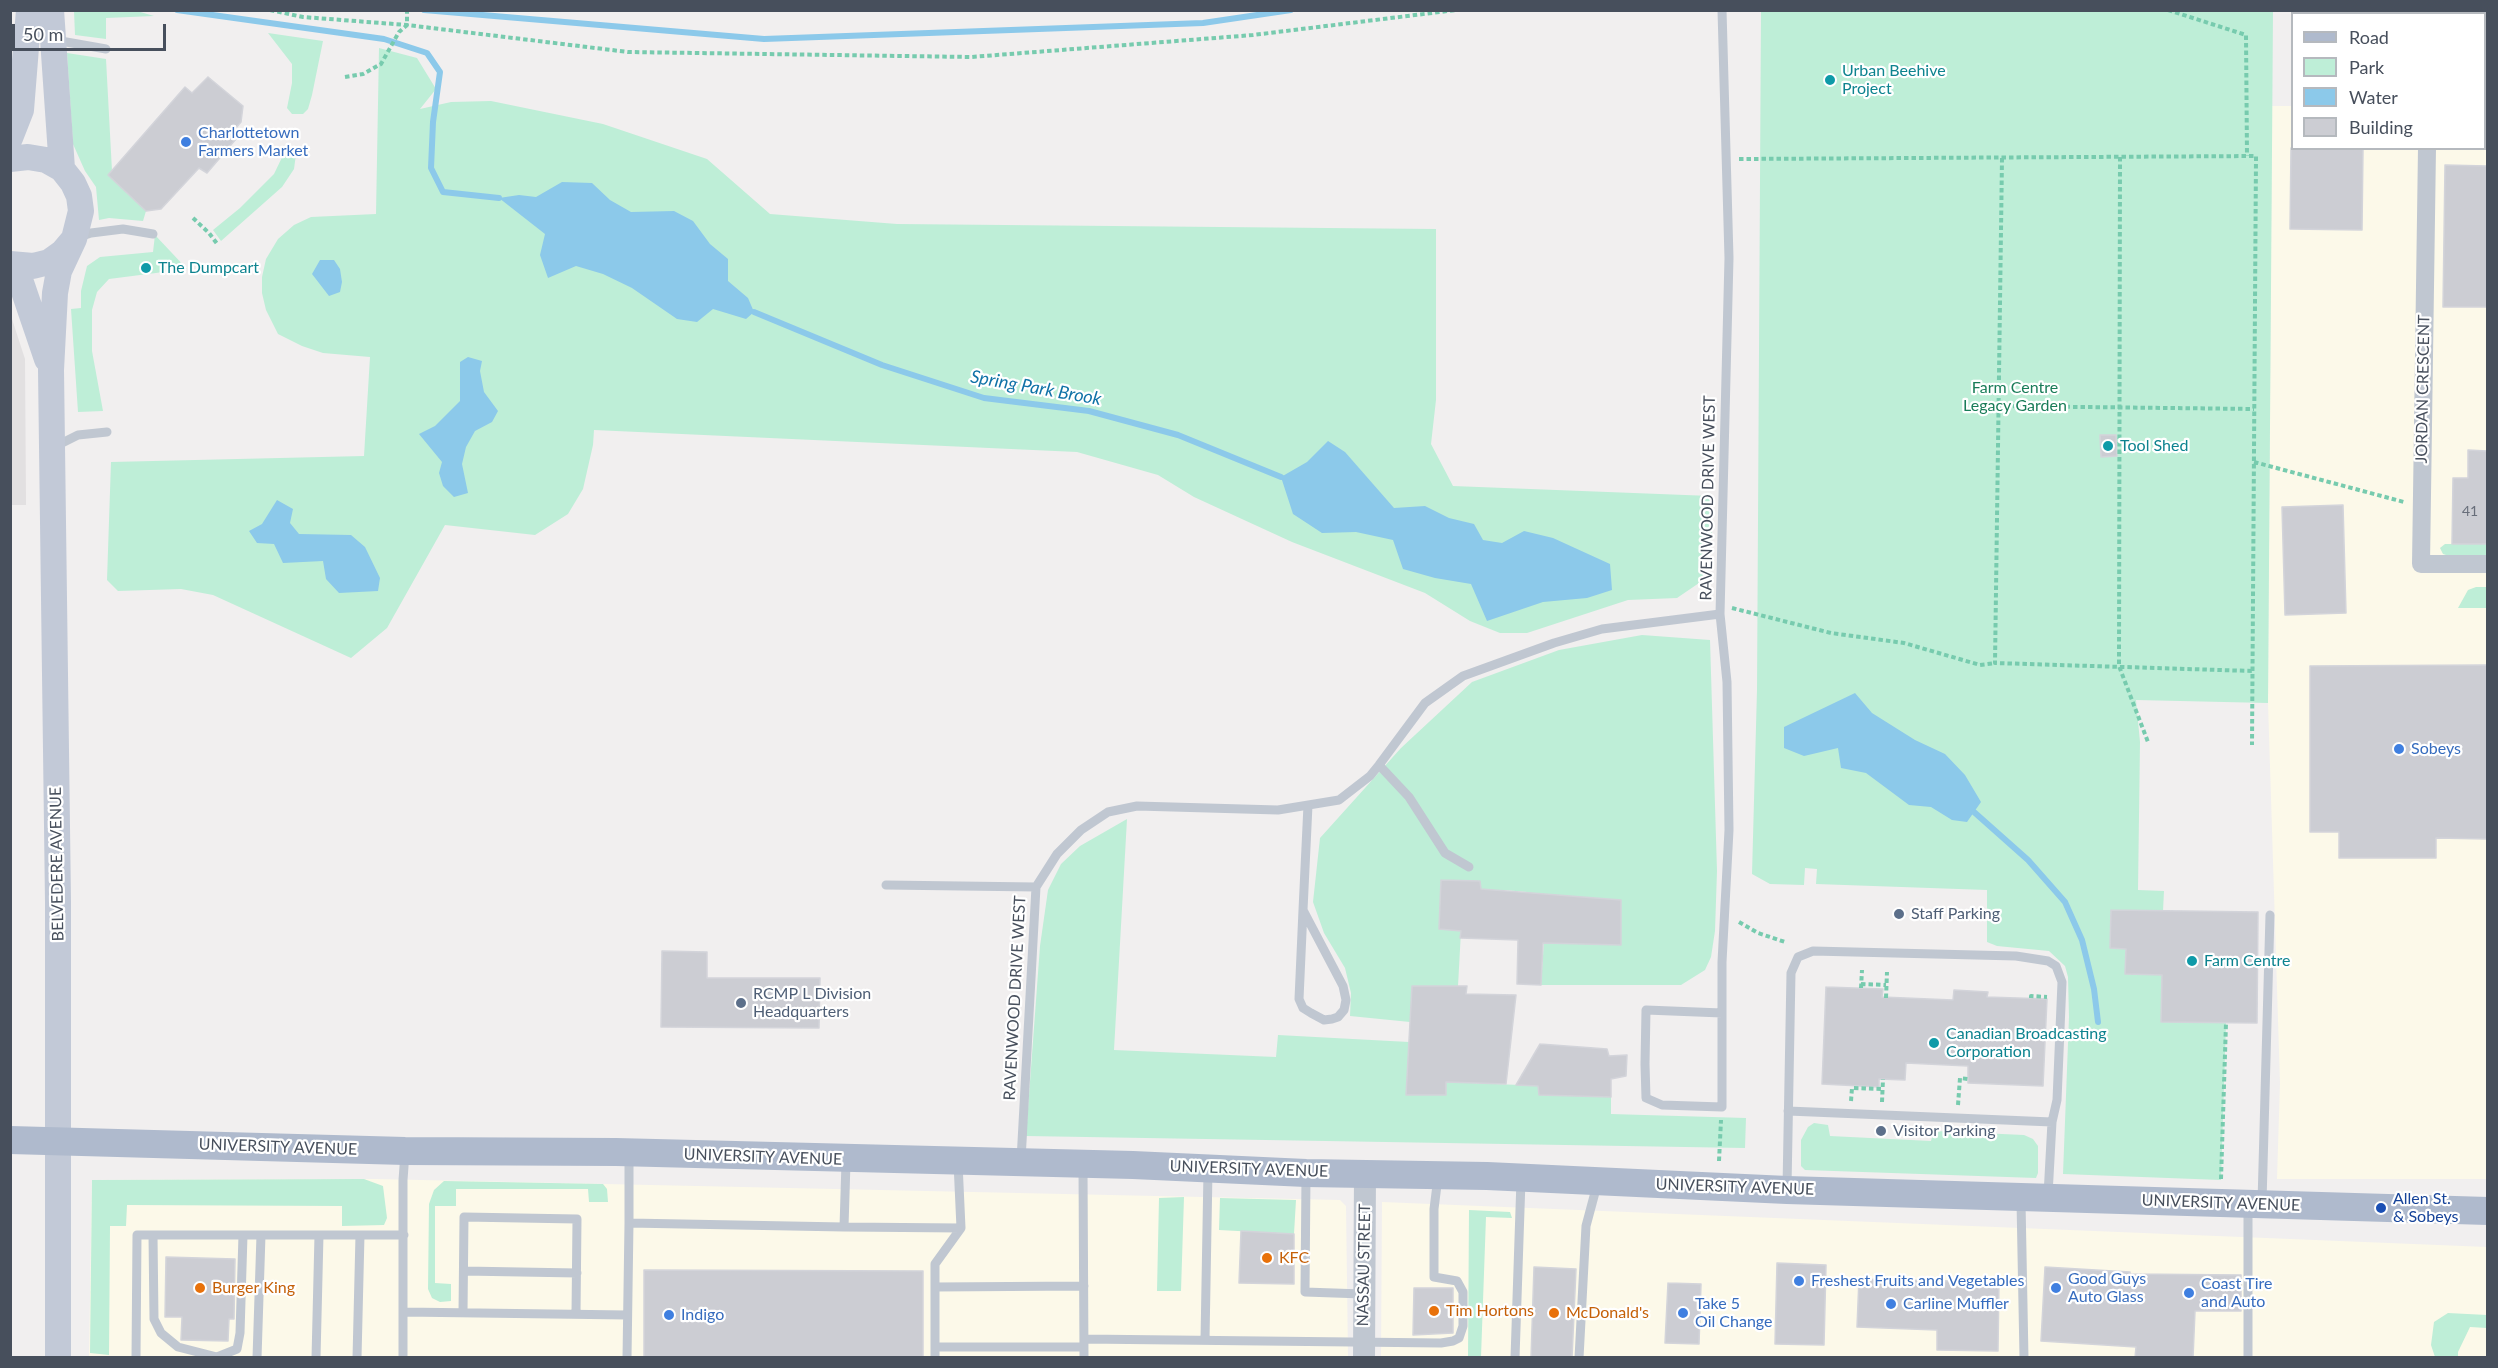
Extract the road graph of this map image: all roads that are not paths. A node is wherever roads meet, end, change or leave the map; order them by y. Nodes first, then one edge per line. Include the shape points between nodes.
1 (15, 10) edge
2 (29, 10) edge
3 (51, 10) edge
4 (1722, 10) edge
5 (54, 39) junction
6 (10, 47) edge
7 (106, 49) dead end
8 (10, 138) edge
9 (2427, 150) edge
10 (10, 159) edge
11 (62, 169) junction
12 (153, 234) dead end
13 (74, 239) junction
14 (13, 264) edge
15 (51, 370) junction
16 (107, 432) dead end
17 (52, 448) junction
18 (2487, 564) edge
19 (1720, 609) junction
20 (1379, 765) junction
21 (1308, 805) junction
22 (1469, 867) dead end
23 (886, 885) dead end
24 (1036, 887) junction
25 (1303, 910) junction
26 (2270, 915) dead end
27 (1722, 1013) junction
28 (1788, 1111) junction
29 (2052, 1122) junction
30 (10, 1140) edge
31 (59, 1141) junction
32 (405, 1151) junction
33 (629, 1153) junction
34 (846, 1159) junction
35 (958, 1161) junction
36 (1021, 1162) junction
37 (1083, 1164) junction
38 (1208, 1168) junction
39 (1306, 1173) junction
40 (1365, 1173) junction
41 (1438, 1175) junction
42 (1521, 1178) junction
43 (1598, 1181) junction
44 (1786, 1190) junction
45 (2035, 1197) junction
46 (2255, 1204) junction
47 (2487, 1211) edge
48 (628, 1223) junction
49 (844, 1227) junction
50 (961, 1228) junction
51 (153, 1235) junction
52 (243, 1235) junction
53 (261, 1235) junction
54 (319, 1235) junction
55 (360, 1235) junction
56 (404, 1235) junction
57 (464, 1271) junction
58 (576, 1273) junction
59 (1084, 1286) junction
60 (935, 1287) junction
61 (1364, 1294) junction
62 (404, 1312) junction
63 (464, 1313) junction
64 (576, 1314) junction
65 (627, 1315) junction
66 (1205, 1340) junction
67 (1084, 1343) junction
68 (935, 1347) junction
69 (1364, 1350) edge
70 (58, 1358) edge
71 (136, 1358) edge
72 (257, 1358) edge
73 (316, 1358) edge
74 (357, 1358) edge
75 (404, 1358) edge
76 (627, 1358) edge
77 (935, 1358) edge
78 (1084, 1358) edge
79 (1515, 1358) edge
80 (1579, 1358) edge
81 (2024, 1358) edge
82 (2248, 1358) edge

1 - 6 main road
2 - 8 main road via 21,110
3 - 5 main road
4 - 19 lane, RAVENWOOD DRIVE WEST via 1729,258
5 - 7 lane
5 - 11 main road
9 - 18 street, JORDAN CRESCENT via 2421,564
10 - 11 main road via 46,160
11 - 13 main road, BELVEDERE AVENUE via 79,196 81,211
12 - 13 lane via 123,229
13 - 14 main road via 49,262 33,266
13 - 15 main road, BELVEDERE AVENUE via 59,271 55,293
14 - 15 main road, BELVEDERE AVENUE
15 - 17 main road, BELVEDERE AVENUE
16 - 17 lane via 78,435
17 - 31 main road, BELVEDERE AVENUE
19 - 20 lane, RAVENWOOD DRIVE WEST via 1602,629 1462,676 1425,703
19 - 27 lane via 1727,682 1729,830
20 - 21 lane, RAVENWOOD DRIVE WEST via 1339,800
20 - 22 lane via 1409,797 1445,854
21 - 24 lane, RAVENWOOD DRIVE WEST via 1278,810 1137,806 1108,812 1069,841
21 - 25 lane
23 - 24 lane
24 - 36 lane, RAVENWOOD DRIVE WEST
25 - 25 lane via 1299,999 1311,1013 1324,1020 1332,1019 1344,1010 1343,986
26 - 46 lane
27 - 27 lane via 1646,1010 1646,1098 1662,1106 1722,1107
28 - 29 lane
28 - 29 lane via 1791,973 1798,957 1813,951 2016,956 2048,961 2056,966 2062,982 2057,1100
28 - 44 lane
29 - 45 lane
30 - 31 main road, UNIVERSITY AVENUE
31 - 32 main road, UNIVERSITY AVENUE
31 - 70 main road, BELVEDERE AVENUE
32 - 33 main road, UNIVERSITY AVENUE
32 - 56 lane
33 - 34 main road, UNIVERSITY AVENUE
33 - 48 lane
34 - 35 main road, UNIVERSITY AVENUE
34 - 49 lane
35 - 36 main road, UNIVERSITY AVENUE
35 - 50 lane
36 - 37 main road, UNIVERSITY AVENUE
37 - 38 main road, UNIVERSITY AVENUE
37 - 59 lane
38 - 39 main road, UNIVERSITY AVENUE
38 - 66 lane
39 - 40 main road, UNIVERSITY AVENUE
39 - 61 lane via 1305,1292
40 - 41 main road, UNIVERSITY AVENUE
40 - 61 street, NASSAU STREET
41 - 42 main road, UNIVERSITY AVENUE
41 - 69 lane via 1434,1277 1456,1281 1463,1292 1459,1338
42 - 43 main road, UNIVERSITY AVENUE
42 - 79 lane
43 - 44 main road, UNIVERSITY AVENUE
43 - 80 lane via 1586,1226
44 - 45 main road, UNIVERSITY AVENUE
45 - 46 main road, UNIVERSITY AVENUE
45 - 81 lane
46 - 47 main road, UNIVERSITY AVENUE
46 - 82 lane
48 - 49 lane
48 - 65 lane
49 - 50 lane
50 - 60 lane via 935,1264
51 - 52 lane
51 - 52 lane via 154,1319 161,1333 178,1347 217,1357 237,1349
51 - 71 lane via 137,1235
52 - 53 lane
53 - 54 lane
53 - 72 lane
54 - 55 lane
54 - 73 lane
55 - 56 lane
55 - 74 lane
56 - 62 lane
57 - 58 lane
57 - 58 lane via 464,1217 475,1217 576,1219
57 - 63 lane
58 - 64 lane
59 - 60 lane
59 - 67 lane
60 - 68 lane
61 - 69 street, NASSAU STREET
62 - 63 lane
62 - 75 lane
63 - 64 lane
64 - 65 lane
65 - 76 lane
66 - 67 lane
66 - 69 lane
67 - 68 lane
67 - 78 lane
68 - 77 lane

